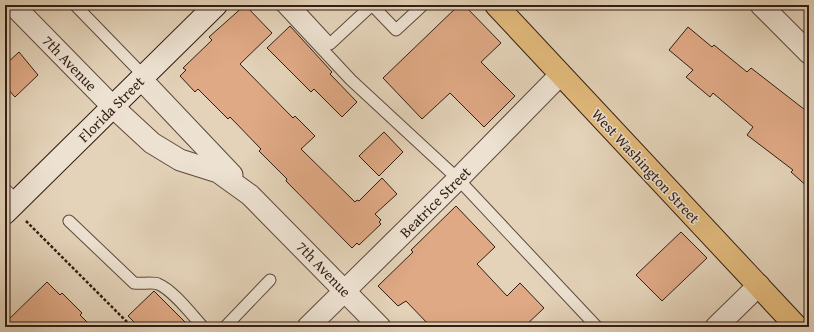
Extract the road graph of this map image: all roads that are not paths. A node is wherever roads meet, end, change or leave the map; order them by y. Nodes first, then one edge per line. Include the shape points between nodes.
1 (13, 5) edge
2 (75, 5) edge
3 (216, 5) edge
4 (281, 5) edge
5 (294, 5) edge
6 (372, 5) edge
7 (423, 5) edge
8 (496, 5) edge
9 (761, 5) edge
10 (809, 54) edge
11 (560, 76) junction
12 (143, 77) junction
13 (113, 107) junction
14 (458, 179) junction
15 (250, 194) junction
16 (10, 202) edge
17 (70, 221) dead end
18 (270, 280) dead end
19 (759, 285) junction
20 (345, 291) junction
21 (203, 327) edge
22 (225, 327) edge
23 (308, 327) edge
24 (380, 327) edge
25 (597, 327) edge
26 (716, 327) edge
27 (797, 327) edge

1 - 13 street, 7th Avenue
2 - 12 lane
3 - 12 street, Florida Street
4 - 14 lane via 351,80
5 - 6 lane via 330,44
6 - 7 lane via 396,30
8 - 11 main road, West Washington Street
9 - 10 street
11 - 14 street, Beatrice Street
11 - 19 main road, West Washington Street
12 - 13 street, Florida Street
12 - 15 street, 7th Avenue
13 - 15 street, 7th Avenue via 164,151 180,160 218,172
13 - 16 street, Florida Street
14 - 20 street, Beatrice Street
14 - 25 lane
15 - 20 street, 7th Avenue
17 - 21 lane via 134,283 157,283 166,288
18 - 22 lane
19 - 26 street
19 - 27 main road, West Washington Street
20 - 23 street, Beatrice Street
20 - 24 street, 7th Avenue

